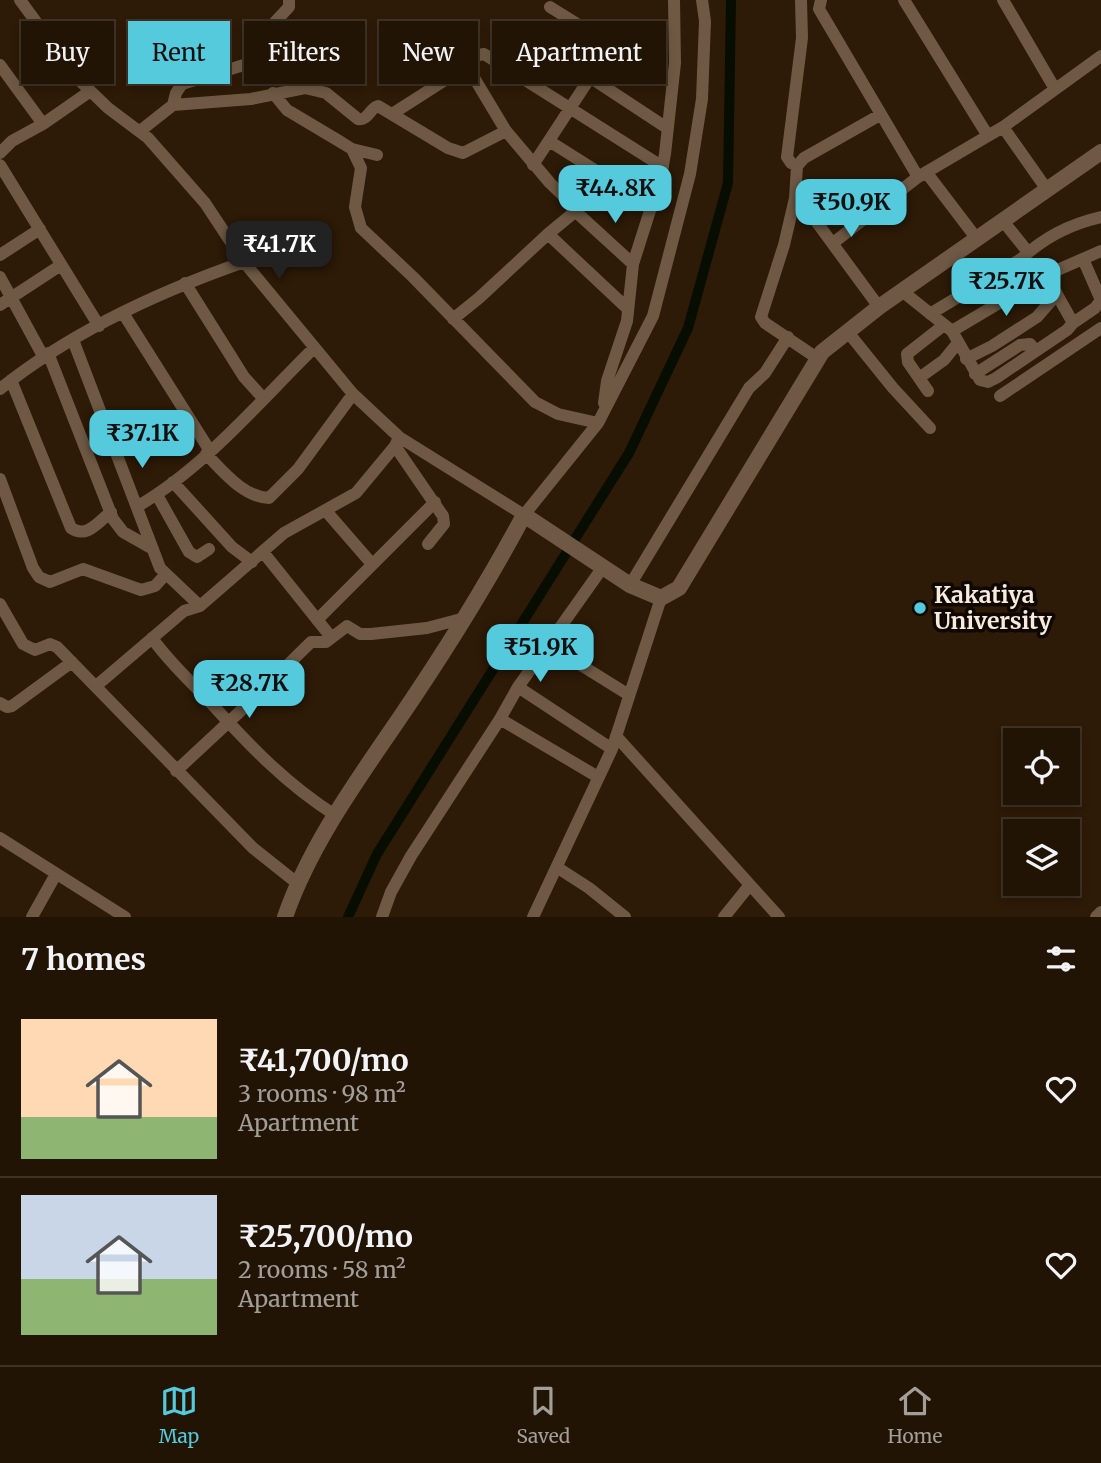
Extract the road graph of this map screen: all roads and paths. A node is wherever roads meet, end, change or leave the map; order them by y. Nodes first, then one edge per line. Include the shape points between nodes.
1 (20, 0) edge
2 (289, 0) edge
3 (674, 0) edge
4 (702, 0) edge
5 (801, 0) edge
6 (821, 0) edge
7 (904, 0) edge
8 (1003, 0) edge
9 (550, 7) dead end
10 (276, 21) edge
11 (573, 21) edge
12 (478, 55) edge
13 (1101, 56) edge
14 (0, 65) edge
15 (244, 65) edge
16 (666, 79) edge
17 (673, 83) junction
18 (439, 84) edge
19 (478, 84) edge
20 (586, 84) edge
21 (599, 84) edge
22 (1055, 89) junction
23 (89, 92) junction
24 (273, 93) junction
25 (173, 105) junction
26 (570, 109) junction
27 (392, 114) junction
28 (880, 115) junction
29 (43, 124) junction
30 (1003, 127) junction
31 (667, 128) junction
32 (139, 131) junction
33 (506, 131) junction
34 (988, 136) junction
35 (548, 141) junction
36 (352, 149) junction
37 (1101, 152) edge
38 (0, 153) edge
39 (377, 155) dead end
40 (0, 165) edge
41 (533, 165) junction
42 (797, 166) junction
43 (663, 167) junction
44 (922, 175) junction
45 (1048, 191) junction
46 (795, 198) junction
47 (652, 206) junction
48 (575, 211) junction
49 (1101, 217) edge
50 (1003, 221) junction
51 (40, 229) junction
52 (548, 234) junction
53 (977, 239) junction
54 (833, 243) junction
55 (1101, 251) edge
56 (1028, 252) junction
57 (0, 255) edge
58 (1083, 259) junction
59 (244, 262) junction
60 (633, 264) junction
61 (61, 265) junction
62 (1046, 275) junction
63 (0, 277) edge
64 (185, 283) junction
65 (902, 291) junction
66 (1057, 293) junction
67 (12, 297) junction
68 (0, 304) edge
69 (879, 307) junction
70 (628, 309) junction
71 (123, 313) junction
72 (930, 314) junction
73 (453, 319) junction
74 (1073, 323) junction
75 (99, 326) junction
76 (948, 328) junction
77 (1101, 328) edge
78 (847, 331) junction
79 (788, 337) junction
80 (73, 340) junction
81 (957, 344) junction
82 (314, 348) junction
83 (1036, 351) junction
84 (1009, 352) junction
85 (46, 355) junction
86 (817, 358) junction
87 (966, 359) junction
88 (1016, 365) junction
89 (975, 374) junction
90 (919, 378) junction
91 (4, 382) edge
92 (928, 391) dead end
93 (353, 394) junction
94 (1000, 396) dead end
95 (263, 398) junction
96 (605, 409) junction
97 (598, 423) junction
98 (930, 428) dead end
99 (397, 442) junction
100 (208, 452) junction
101 (0, 480) edge
102 (173, 482) junction
103 (157, 495) junction
104 (435, 502) junction
105 (138, 506) junction
106 (326, 511) junction
107 (111, 512) junction
108 (524, 515) junction
109 (428, 544) dead end
110 (153, 549) junction
111 (209, 549) dead end
112 (263, 552) junction
113 (252, 562) junction
114 (372, 564) junction
115 (599, 565) junction
116 (165, 575) junction
117 (630, 585) junction
118 (661, 598) junction
119 (0, 604) edge
120 (200, 606) junction
121 (465, 618) junction
122 (317, 620) junction
123 (331, 637) junction
124 (152, 638) junction
125 (547, 643) junction
126 (72, 662) junction
127 (96, 686) junction
128 (518, 687) junction
129 (629, 695) junction
130 (0, 703) edge
131 (500, 719) junction
132 (228, 723) junction
133 (616, 736) junction
134 (612, 749) junction
135 (176, 771) junction
136 (598, 777) junction
137 (335, 815) junction
138 (0, 838) edge
139 (558, 868) junction
140 (56, 874) junction
141 (297, 883) junction
142 (750, 886) junction
143 (1101, 912) edge
144 (386, 915) edge
145 (33, 917) edge
146 (125, 917) edge
147 (285, 917) edge
148 (533, 917) edge
149 (625, 917) edge
150 (724, 917) edge
151 (779, 917) edge
152 (1096, 917) edge

1 - 23 street
2 - 10 street via 289,7
3 - 17 street
4 - 96 street via 702,99 690,174 653,316
5 - 42 street via 802,38 788,157
6 - 28 street via 820,9
7 - 34 street
8 - 22 street
9 - 11 street
12 - 26 street via 484,54
13 - 22 street
14 - 29 street
15 - 25 street via 182,84
16 - 17 street
17 - 31 street
18 - 27 street
19 - 33 street
20 - 26 street
21 - 31 street
22 - 30 street
23 - 29 street
23 - 32 street
24 - 25 street
24 - 27 street via 314,89 358,119 376,106
24 - 36 street via 286,110
25 - 32 street
26 - 35 street
26 - 43 street
27 - 33 street via 463,153
28 - 42 street
28 - 44 street
29 - 38 street
30 - 34 street
30 - 45 street
31 - 43 street
32 - 59 street via 205,203
33 - 41 street
34 - 44 street
35 - 41 street
35 - 47 street
36 - 39 street
36 - 73 street via 361,168 355,207 361,228
37 - 45 street
40 - 51 street
41 - 48 street via 574,204
42 - 46 street
43 - 47 street
44 - 53 street
44 - 54 street
45 - 50 street
46 - 54 street
46 - 79 street via 761,313 763,321
47 - 60 street
48 - 52 street
48 - 60 street
49 - 56 street via 1072,225
50 - 53 street
50 - 56 street
51 - 57 street
51 - 61 street
52 - 70 street
52 - 73 street
53 - 65 street
54 - 69 street
55 - 58 street
56 - 72 street
58 - 62 street
58 - 74 street via 1101,300
59 - 64 street
59 - 82 street
60 - 70 street
61 - 67 street
61 - 75 street
62 - 66 street
62 - 76 street
63 - 67 street
64 - 71 street
64 - 95 street via 239,369
65 - 69 street
65 - 72 street
66 - 74 street
66 - 87 street via 1037,317
67 - 68 street
67 - 85 street
69 - 78 street
70 - 96 street via 607,381
71 - 75 street
71 - 100 street
72 - 76 street
73 - 97 street via 535,402 558,414
74 - 83 street
75 - 80 street
76 - 81 street
76 - 90 street via 908,355
77 - 94 street
78 - 86 street
78 - 98 street
79 - 86 street
79 - 117 street via 765,373 749,388
80 - 85 street
80 - 105 street
81 - 87 street
81 - 90 street
82 - 93 street
82 - 95 street
83 - 84 street via 1025,343
83 - 88 street
84 - 88 street
84 - 89 street
85 - 91 street
85 - 107 street
86 - 118 street via 679,588
87 - 89 street
88 - 89 street via 988,382
90 - 92 street
91 - 107 street via 71,528 88,531
93 - 99 street
93 - 100 street via 298,469 269,498 243,489
95 - 100 street
96 - 97 street
97 - 108 street
99 - 104 street
99 - 106 street via 356,493
99 - 108 street
100 - 102 street
101 - 116 street via 33,569 45,581 83,569 141,590 156,586
102 - 103 street
102 - 113 street via 232,547
103 - 105 street
103 - 111 street via 188,552 197,557
104 - 109 street via 444,524
104 - 114 street
105 - 110 street
106 - 112 street via 293,527
106 - 114 street
107 - 110 street via 123,532
108 - 115 street
108 - 121 street
110 - 116 street
112 - 113 street
112 - 122 street
113 - 120 street
114 - 122 street
115 - 117 street
115 - 125 street
116 - 120 street
117 - 118 street
118 - 129 street
119 - 126 street via 27,647 35,650 54,645
120 - 124 street via 184,611
121 - 123 street via 371,634 346,626
121 - 137 street
122 - 123 street
123 - 132 street via 322,643 311,642
124 - 127 street
124 - 132 street
125 - 128 street
125 - 129 street
126 - 127 street
126 - 130 street via 12,706
127 - 135 street
128 - 131 street
128 - 134 street
129 - 133 street
131 - 136 street
131 - 144 street via 411,856 391,892
132 - 135 street
132 - 137 street via 292,785
133 - 134 street
133 - 142 street
134 - 136 street
135 - 141 street via 253,848
136 - 139 street
137 - 141 street
138 - 140 street
139 - 148 street
139 - 149 street
140 - 145 street
140 - 146 street
141 - 147 street
142 - 150 street
142 - 151 street
143 - 152 street

